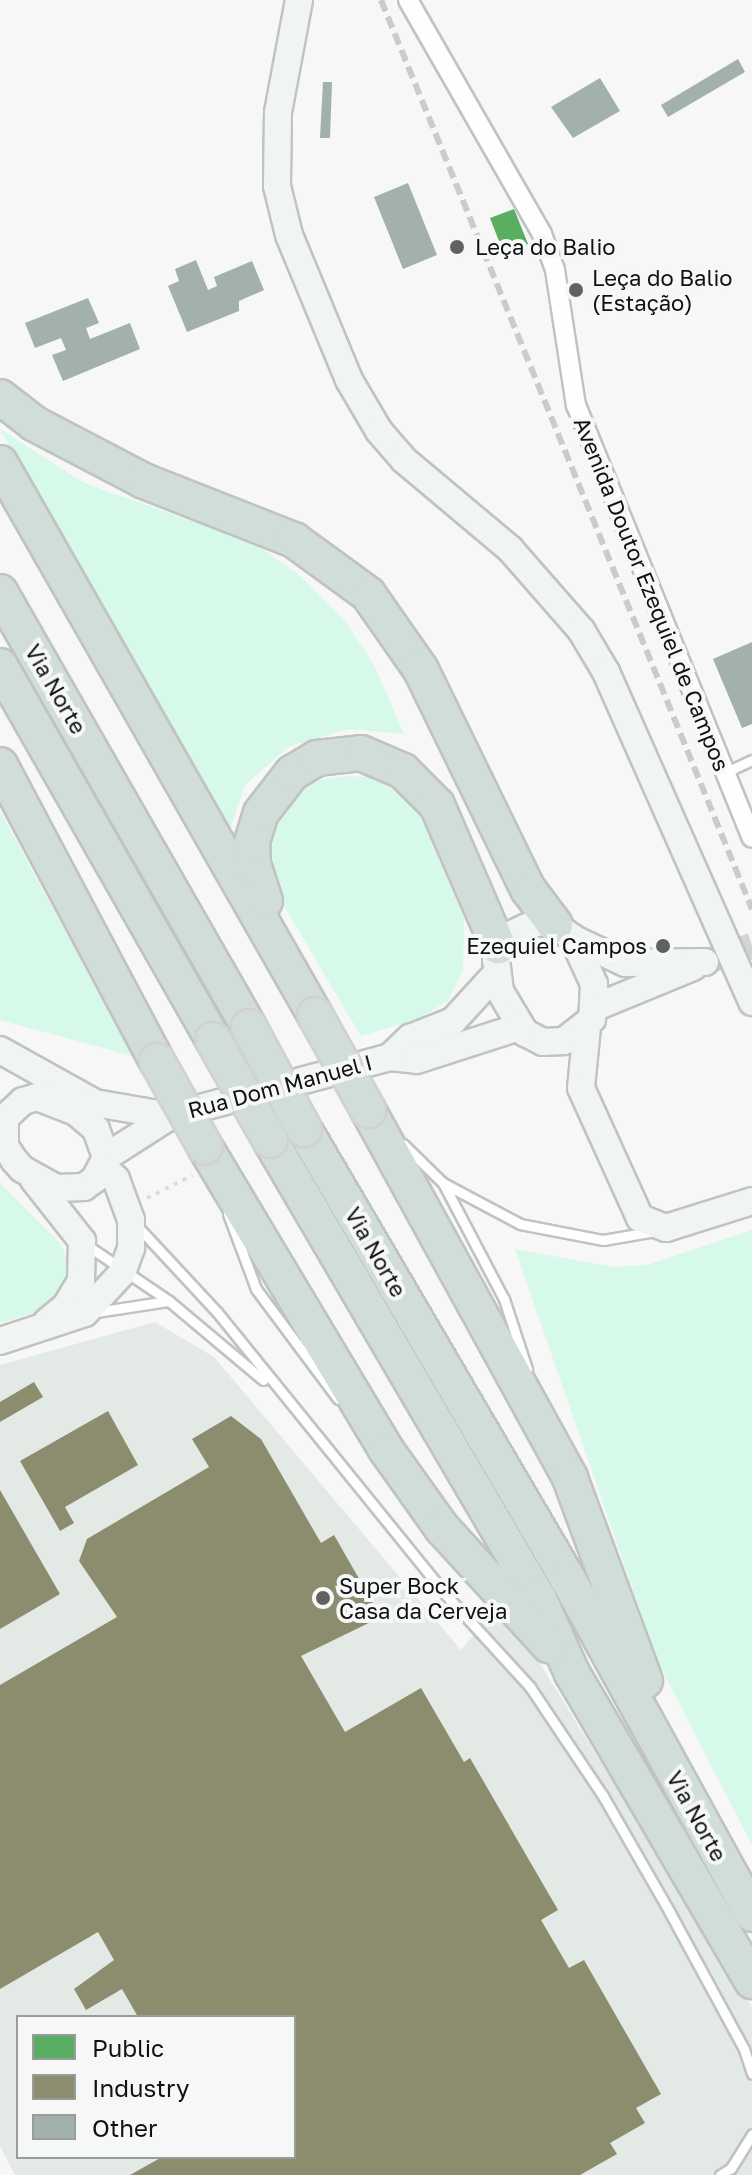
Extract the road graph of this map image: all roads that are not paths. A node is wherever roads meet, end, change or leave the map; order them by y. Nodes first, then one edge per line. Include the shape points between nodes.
1 (299, 0) edge
2 (408, 0) edge
3 (0, 397) edge
4 (0, 463) edge
5 (0, 592) edge
6 (0, 666) edge
7 (752, 760) edge
8 (0, 765) edge
9 (724, 773) junction
10 (0, 804) edge
11 (752, 838) edge
12 (76, 914) junction
13 (564, 932) junction
14 (497, 960) junction
15 (752, 1002) edge
16 (315, 1015) junction
17 (591, 1017) junction
18 (519, 1027) junction
19 (543, 1042) junction
20 (0, 1050) edge
21 (390, 1057) junction
22 (0, 1068) edge
23 (581, 1088) junction
24 (51, 1099) junction
25 (368, 1110) junction
26 (76, 1112) junction
27 (161, 1114) junction
28 (2, 1143) edge
29 (105, 1162) junction
30 (32, 1177) junction
31 (443, 1183) junction
32 (752, 1201) edge
33 (129, 1213) junction
34 (666, 1228) junction
35 (82, 1241) junction
36 (122, 1273) junction
37 (169, 1301) junction
38 (85, 1313) junction
39 (39, 1329) junction
40 (0, 1341) edge
41 (278, 1392) junction
42 (570, 1478) junction
43 (572, 1673) junction
44 (745, 1902) edge
45 (752, 1981) edge
46 (752, 2074) edge
47 (752, 2134) edge
48 (720, 2175) edge

1 - 15 street via 278,112 277,186 289,235 349,380 379,431 404,460 519,558 581,630 606,672
2 - 9 street, Avenida Doutor Ezequiel de Campos via 542,234 555,270 576,405
3 - 13 highway via 35,424 144,481 294,540 322,555 368,594 421,670 528,889
4 - 16 highway
5 - 44 highway, Via Norte, bridge via 304,1129 569,1581
6 - 43 highway, Via Norte, bridge via 539,1599
7 - 9 lane
8 - 12 highway
9 - 11 street, Avenida Doutor Ezequiel de Campos
10 - 12 highway
12 - 43 highway, bridge via 207,1156 418,1494
13 - 14 street via 526,924 509,932
13 - 17 street via 590,971
13 - 17 street via 625,963 705,962
14 - 16 highway via 437,805 403,771 380,759 361,753 317,758 276,790 252,842 258,886
14 - 18 street via 506,1006
14 - 21 street, Rua Dom Manuel I via 453,1021 410,1038
16 - 25 highway, bridge
17 - 19 street via 564,1041
17 - 23 street
18 - 19 street
18 - 21 street, Rua Dom Manuel I via 417,1060
19 - 23 street
20 - 27 street via 95,1103
21 - 27 street, Rua Dom Manuel I
22 - 24 street
23 - 34 street via 640,1218
24 - 26 street
24 - 28 street via 37,1097 12,1108
25 - 31 lane
25 - 42 highway
26 - 27 street, Rua Dom Manuel I via 129,1121
26 - 29 street via 96,1129
27 - 29 street, Rua Dom Manuel I
28 - 30 street
29 - 30 street via 95,1179 71,1189
29 - 33 street
30 - 35 street
31 - 34 lane via 496,1215 573,1237 617,1239
31 - 42 lane via 504,1299
32 - 34 street
33 - 36 street via 131,1248
33 - 41 lane via 217,1312
35 - 36 lane
35 - 39 street via 81,1281 66,1306
36 - 37 lane
36 - 38 street
37 - 38 lane
37 - 41 lane
38 - 39 street
39 - 40 street
41 - 46 lane via 555,1722 669,1911 744,2049
42 - 44 highway via 638,1667 696,1773
43 - 45 highway, Via Norte
47 - 48 lane via 731,2168

